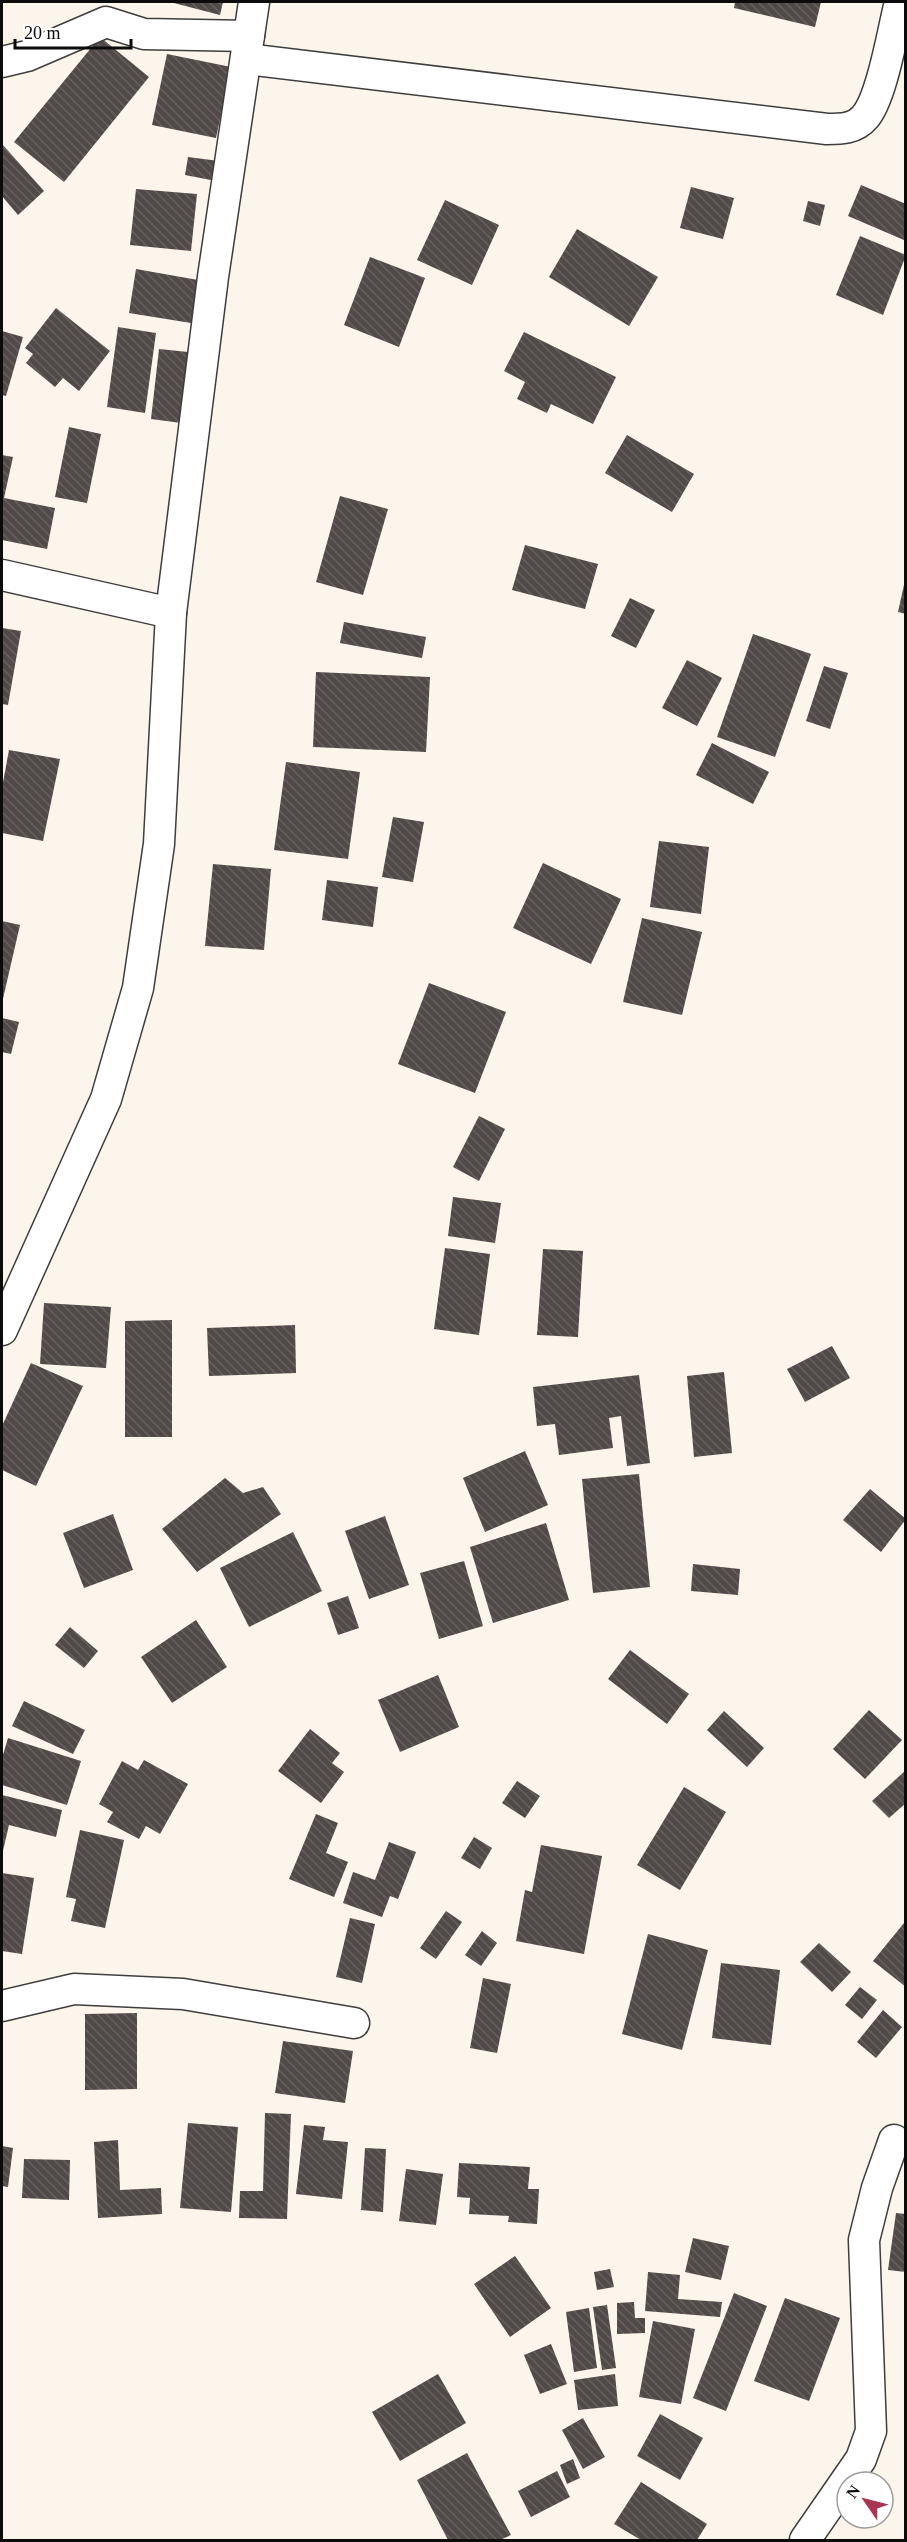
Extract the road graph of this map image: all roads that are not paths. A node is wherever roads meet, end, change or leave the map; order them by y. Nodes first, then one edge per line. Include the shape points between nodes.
1 (254, 2) edge
2 (900, 2) edge
3 (248, 48) junction
4 (2, 62) edge
5 (2, 574) edge
6 (171, 613) junction
7 (2, 1330) edge
8 (2, 2006) edge
9 (354, 2023) dead end
10 (894, 2140) dead end
11 (805, 2541) edge

1 - 3 street
2 - 3 street via 877,92 865,117 848,129 815,128
3 - 4 street via 144,34 106,22 27,56
3 - 6 street via 213,277
5 - 6 street
6 - 7 street via 159,844 138,988 106,1099
8 - 9 street via 74,1989 183,1994
10 - 11 street via 864,2240 870,2431 861,2459

